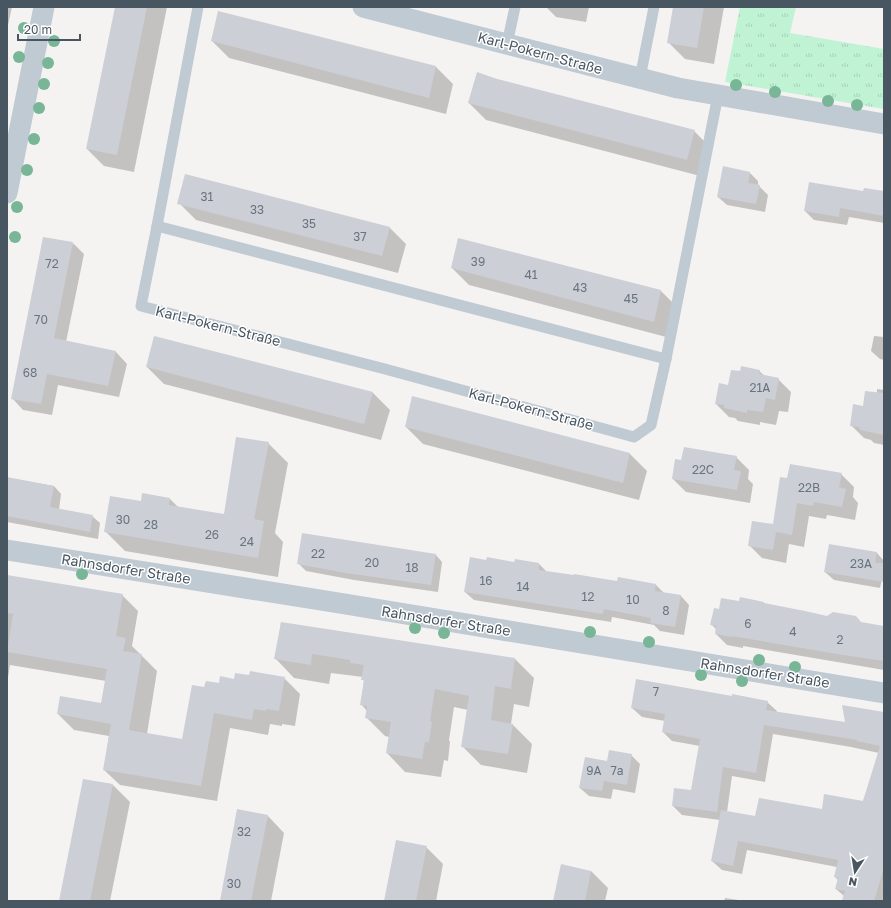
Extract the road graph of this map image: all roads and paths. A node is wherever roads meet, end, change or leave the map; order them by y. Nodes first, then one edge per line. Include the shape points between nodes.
1 (44, 7) edge
2 (198, 7) edge
3 (514, 7) edge
4 (654, 7) edge
5 (372, 8) edge
6 (507, 44) junction
7 (640, 78) junction
8 (718, 95) junction
9 (884, 124) edge
10 (7, 193) edge
11 (157, 226) junction
12 (666, 359) junction
13 (7, 550) edge
14 (884, 693) edge

1 - 10 street
2 - 11 lane
3 - 6 lane
4 - 7 lane
5 - 6 street, Karl-Pokern-Straße
6 - 7 street, Karl-Pokern-Straße
7 - 8 street, Karl-Pokern-Straße
8 - 9 street, Karl-Pokern-Straße
8 - 12 lane, Karl-Pokern-Straße
11 - 12 lane
11 - 12 lane, Karl-Pokern-Straße via 140,306 378,367 634,437 651,425
13 - 14 street, Rahnsdorfer Straße

